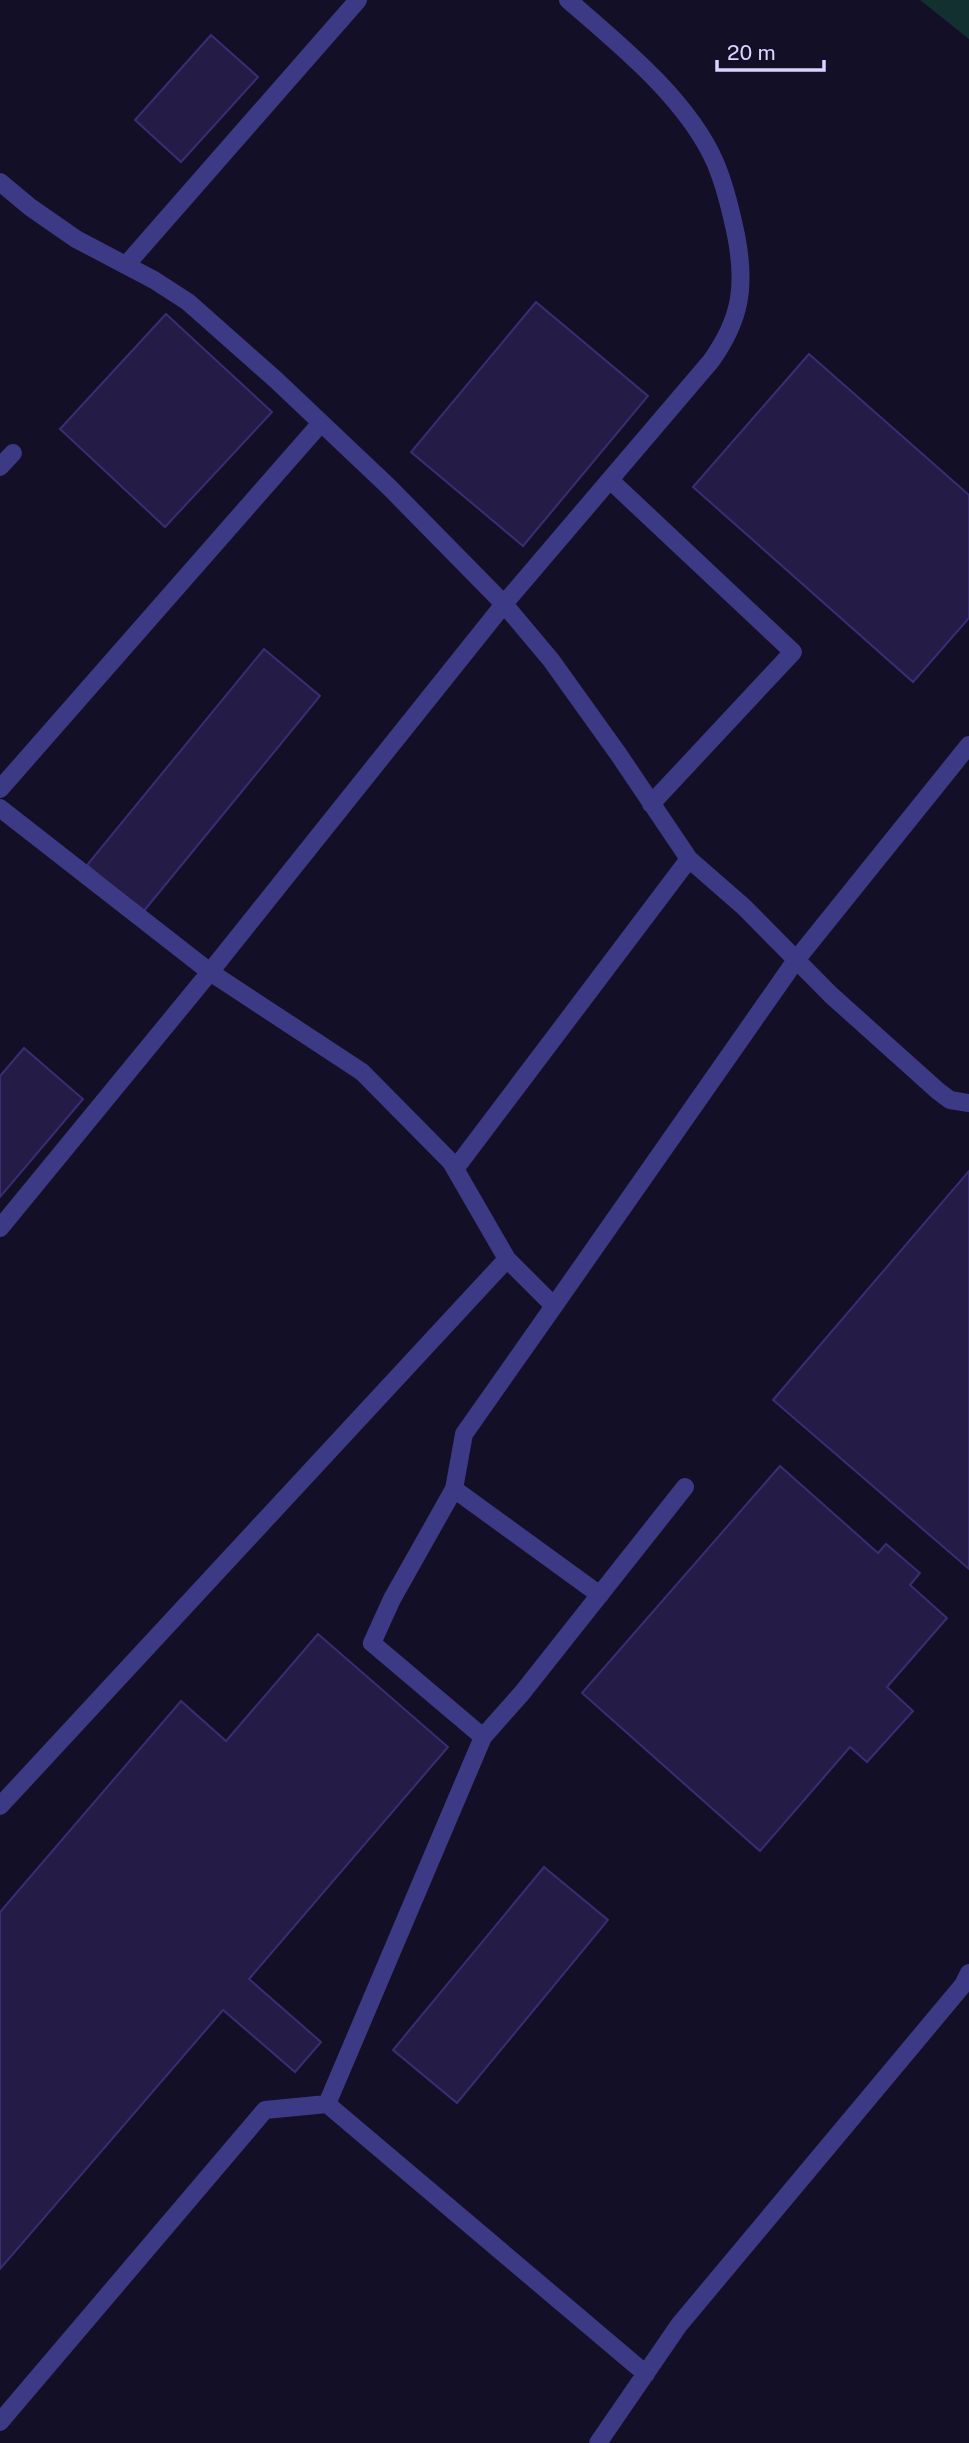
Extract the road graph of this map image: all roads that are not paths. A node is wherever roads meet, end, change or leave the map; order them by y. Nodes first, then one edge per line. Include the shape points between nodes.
1 (358, 0) edge
2 (568, 0) edge
3 (0, 182) edge
4 (126, 265) junction
5 (321, 423) junction
6 (13, 453) dead end
7 (0, 467) edge
8 (610, 480) junction
9 (504, 604) junction
10 (969, 745) edge
11 (0, 789) edge
12 (651, 804) junction
13 (0, 808) edge
14 (689, 859) junction
15 (796, 960) junction
16 (211, 972) junction
17 (969, 1102) edge
18 (455, 1169) junction
19 (0, 1228) edge
20 (507, 1259) junction
21 (554, 1306) junction
22 (685, 1487) dead end
23 (454, 1489) junction
24 (600, 1595) junction
25 (483, 1737) junction
26 (0, 1805) edge
27 (969, 1973) edge
28 (327, 2104) junction
29 (646, 2374) junction
30 (0, 2422) edge
31 (598, 2443) edge

1 - 4 lane
2 - 8 lane via 649,72 692,125 715,162 739,252 740,305 723,344
3 - 4 lane via 76,239
4 - 5 lane via 188,302
5 - 9 lane
5 - 11 lane
6 - 7 lane
8 - 9 lane
8 - 12 lane via 793,652
9 - 12 lane via 551,660
9 - 16 lane
10 - 15 lane
12 - 14 lane
13 - 16 lane
14 - 15 lane
14 - 18 lane
15 - 17 lane via 938,1091 950,1100
15 - 21 lane
16 - 18 lane via 362,1072
16 - 19 lane
18 - 20 lane
20 - 21 lane
20 - 26 lane
21 - 23 lane via 464,1434
22 - 24 lane
23 - 24 lane
23 - 25 lane via 372,1643
24 - 25 lane
25 - 28 lane
27 - 29 lane via 679,2325
28 - 29 lane
28 - 30 lane via 265,2110
29 - 31 lane

